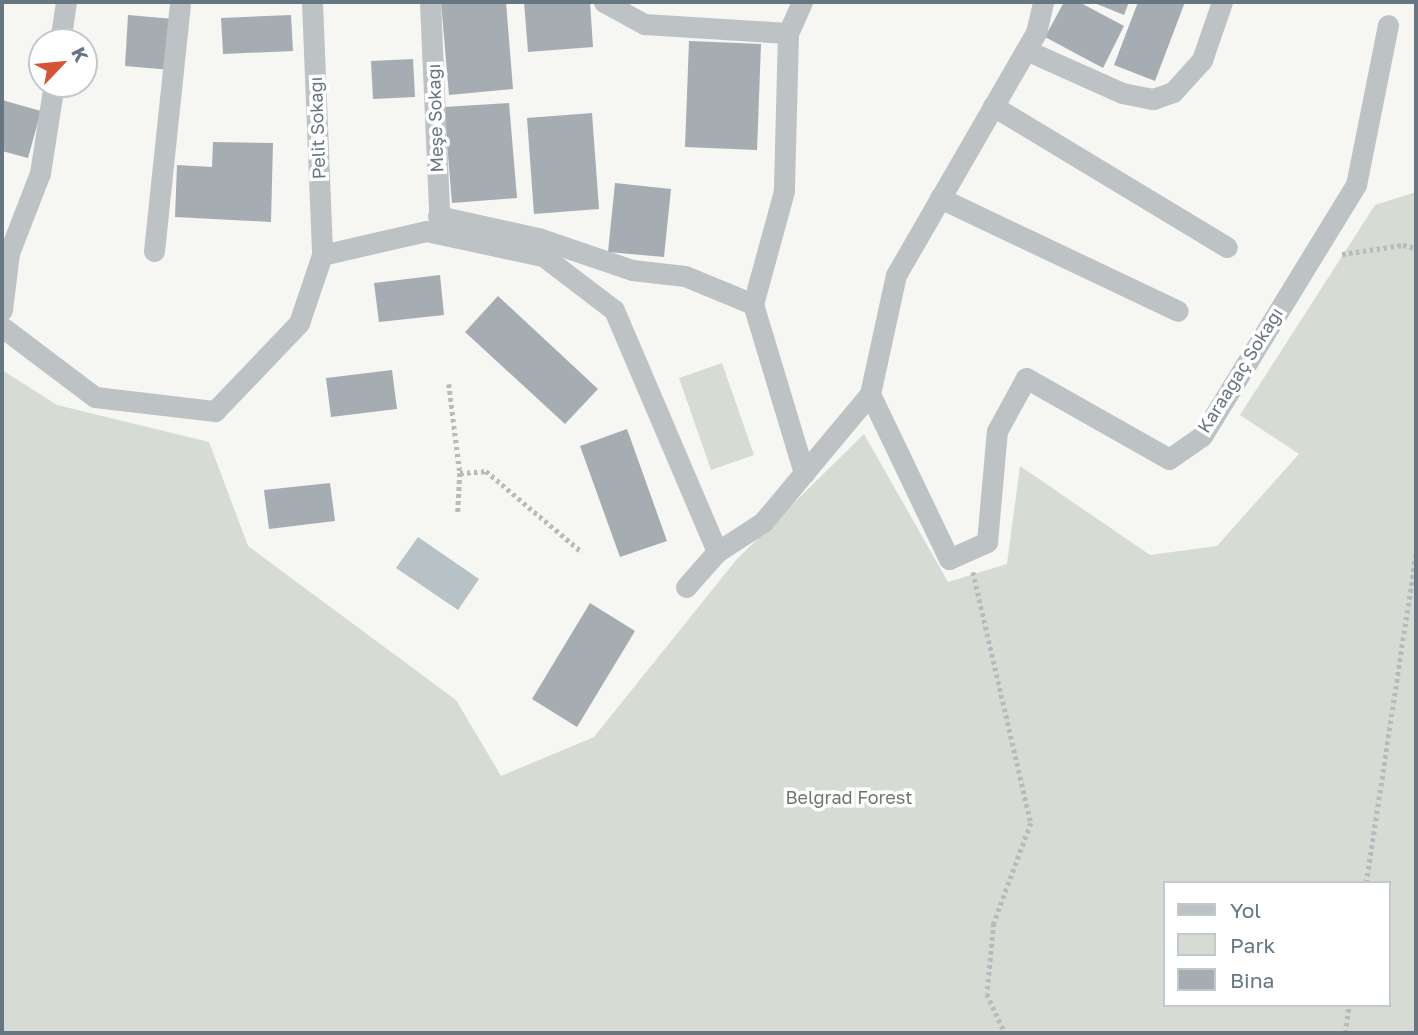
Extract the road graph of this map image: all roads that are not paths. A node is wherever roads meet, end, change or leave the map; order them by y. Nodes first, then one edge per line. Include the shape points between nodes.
1 (66, 2) edge
2 (180, 2) edge
3 (312, 2) edge
4 (430, 2) edge
5 (604, 2) edge
6 (802, 2) edge
7 (1043, 2) edge
8 (1222, 2) edge
9 (1388, 25) dead end
10 (62, 28) edge
11 (788, 33) junction
12 (1026, 50) junction
13 (52, 98) edge
14 (993, 106) junction
15 (940, 198) junction
16 (440, 225) junction
17 (1227, 247) dead end
18 (155, 251) dead end
19 (322, 254) junction
20 (754, 304) junction
21 (2, 310) edge
22 (1178, 311) dead end
23 (2, 327) edge
24 (870, 394) junction
25 (804, 472) junction
26 (717, 552) junction
27 (686, 587) dead end

1 - 10 street
2 - 18 street
3 - 19 street, Pelit Sokağı
4 - 16 street, Meşe Sokağı
5 - 11 street via 644,24
6 - 11 street
7 - 12 street
8 - 12 street via 1202,60 1173,92 1153,99 1122,93
9 - 24 street, Karaağaç Sokağı via 1356,185 1202,436 1168,458 1026,378 997,430 987,542 949,559
11 - 20 street via 784,191
12 - 14 street
13 - 21 street via 40,173 9,253
14 - 15 street
14 - 17 street
15 - 22 street
15 - 24 street via 896,275
16 - 19 street
16 - 20 street via 538,238 632,270 685,276
16 - 26 street via 543,256 614,310
19 - 23 street via 299,323 215,411 95,397
20 - 25 street
24 - 25 street
25 - 26 street via 763,522
26 - 27 street

